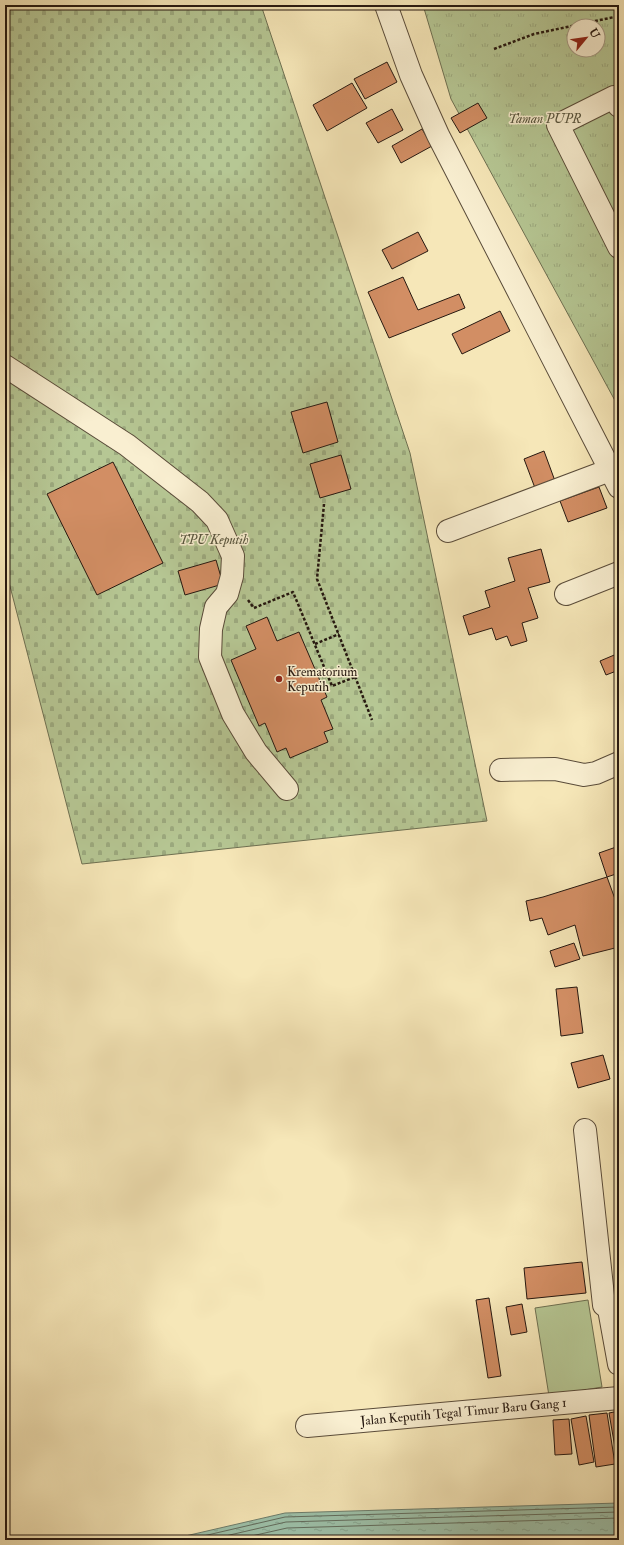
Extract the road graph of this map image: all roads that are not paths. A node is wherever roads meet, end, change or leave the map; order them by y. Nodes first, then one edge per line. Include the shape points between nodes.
1 (386, 5) edge
2 (617, 99) edge
3 (619, 247) edge
4 (5, 366) edge
5 (615, 479) edge
6 (448, 531) dead end
7 (619, 572) edge
8 (566, 594) dead end
9 (619, 763) edge
10 (501, 770) dead end
11 (287, 789) dead end
12 (585, 1130) dead end
13 (614, 1308) edge
14 (619, 1364) edge
15 (619, 1398) edge
16 (307, 1426) dead end

1 - 5 street via 411,75 438,135
2 - 3 street via 558,125
4 - 11 street via 127,445 200,502 217,520 233,556 232,576 227,594 216,607 211,629 210,657 233,714 244,733 256,752
5 - 6 street
7 - 8 street
9 - 10 street via 584,775 555,769
12 - 13 street via 604,1305
13 - 14 street
15 - 16 street, Jalan Keputih Tegal Timur Baru Gang 1

